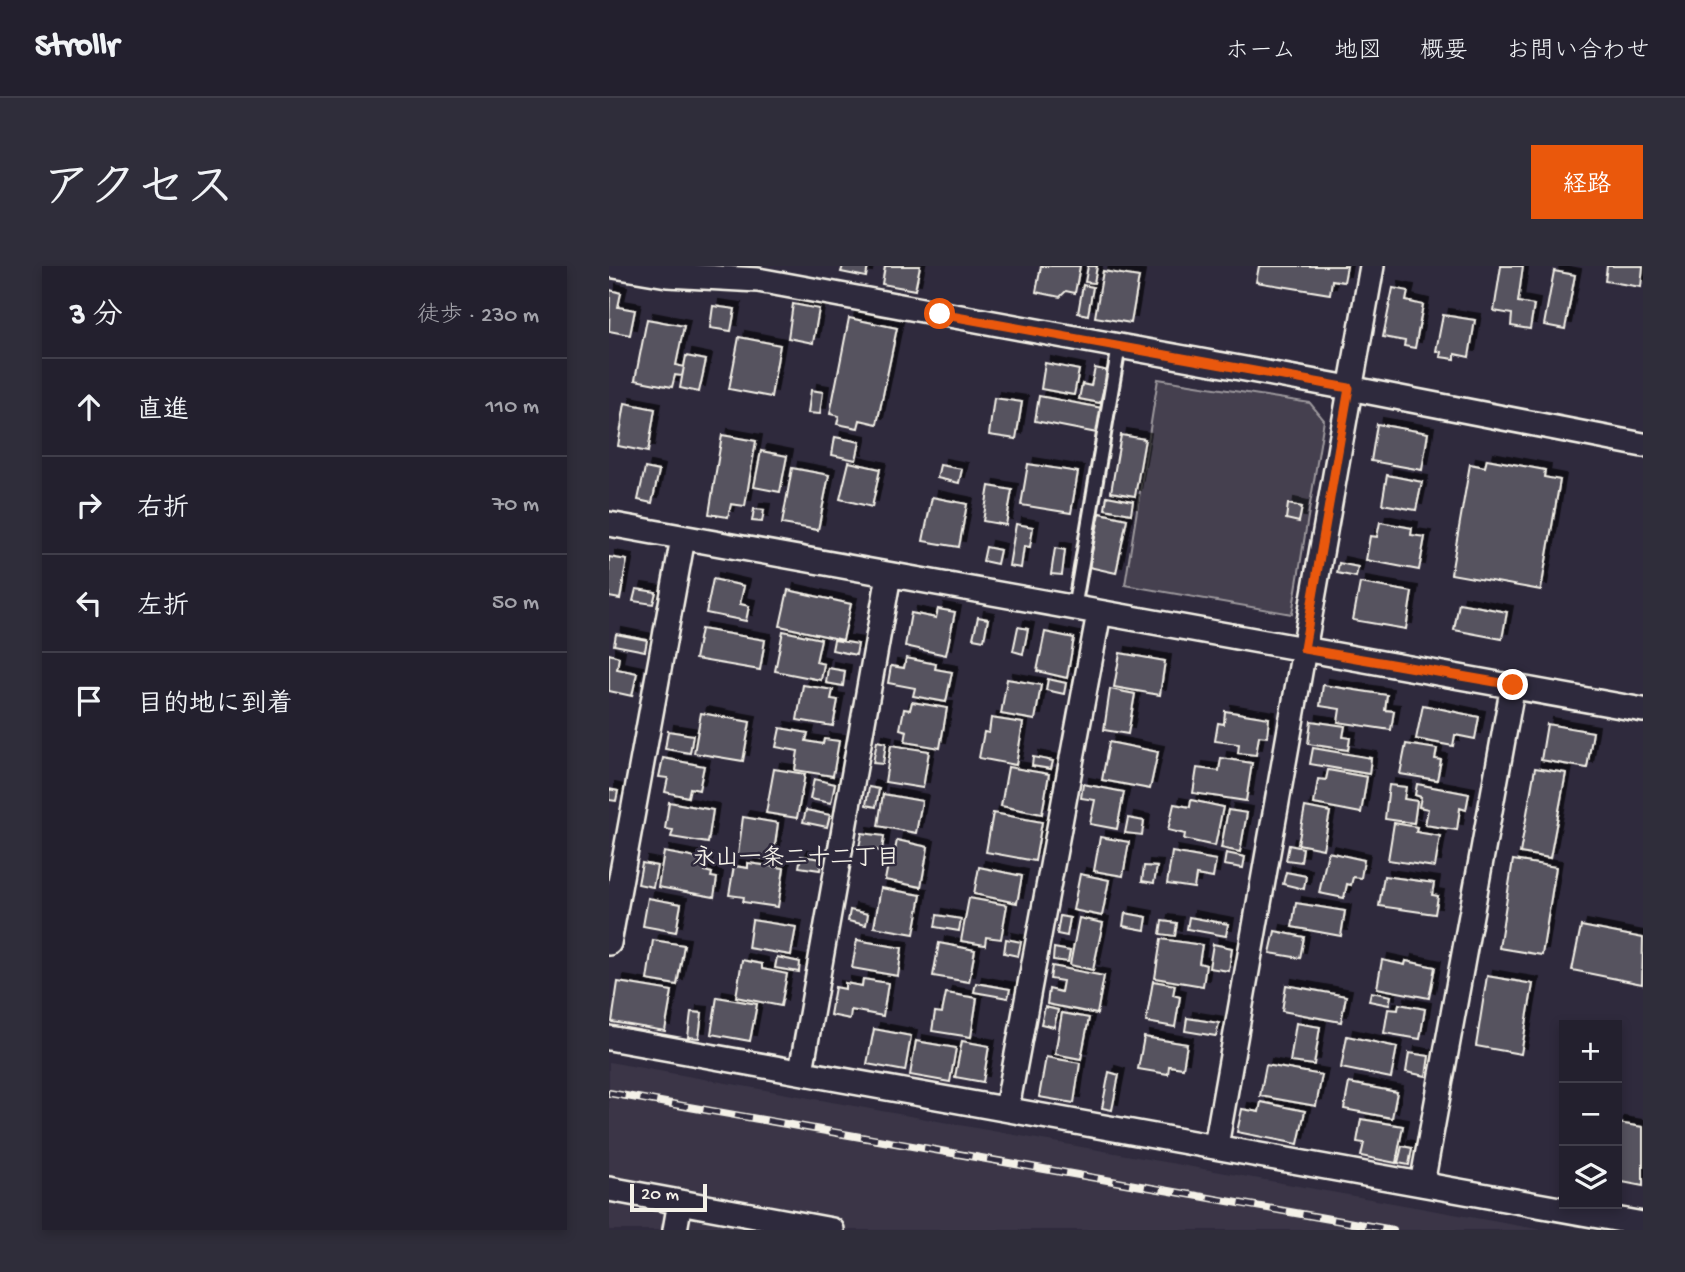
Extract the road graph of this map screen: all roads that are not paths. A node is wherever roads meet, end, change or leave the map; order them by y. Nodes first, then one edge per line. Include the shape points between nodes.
1 (614, 266) edge
2 (1372, 266) edge
3 (1119, 346) junction
4 (1349, 388) junction
5 (1643, 445) edge
6 (609, 524) edge
7 (683, 538) junction
8 (889, 575) junction
9 (1074, 609) junction
10 (1099, 613) junction
11 (1304, 649) junction
12 (1513, 685) junction
13 (1643, 710) edge
14 (609, 943) edge
15 (609, 1038) edge
16 (800, 1072) junction
17 (1007, 1108) junction
18 (1216, 1146) junction
19 (1422, 1184) junction
20 (609, 1189) edge
21 (680, 1202) junction
22 (1643, 1224) edge
23 (675, 1230) edge
24 (832, 1230) edge

1 - 3 street via 667,275 758,280
2 - 4 street
3 - 4 street
3 - 9 lane
4 - 5 street
4 - 11 street
6 - 7 street
7 - 8 street
7 - 14 street
8 - 9 street
8 - 16 street
9 - 10 street
10 - 11 street
10 - 17 street
11 - 12 street
11 - 18 street
12 - 13 street
12 - 19 street
15 - 16 street
16 - 17 street
17 - 18 street
18 - 19 street
19 - 22 street
20 - 21 street
21 - 23 street
21 - 24 street

